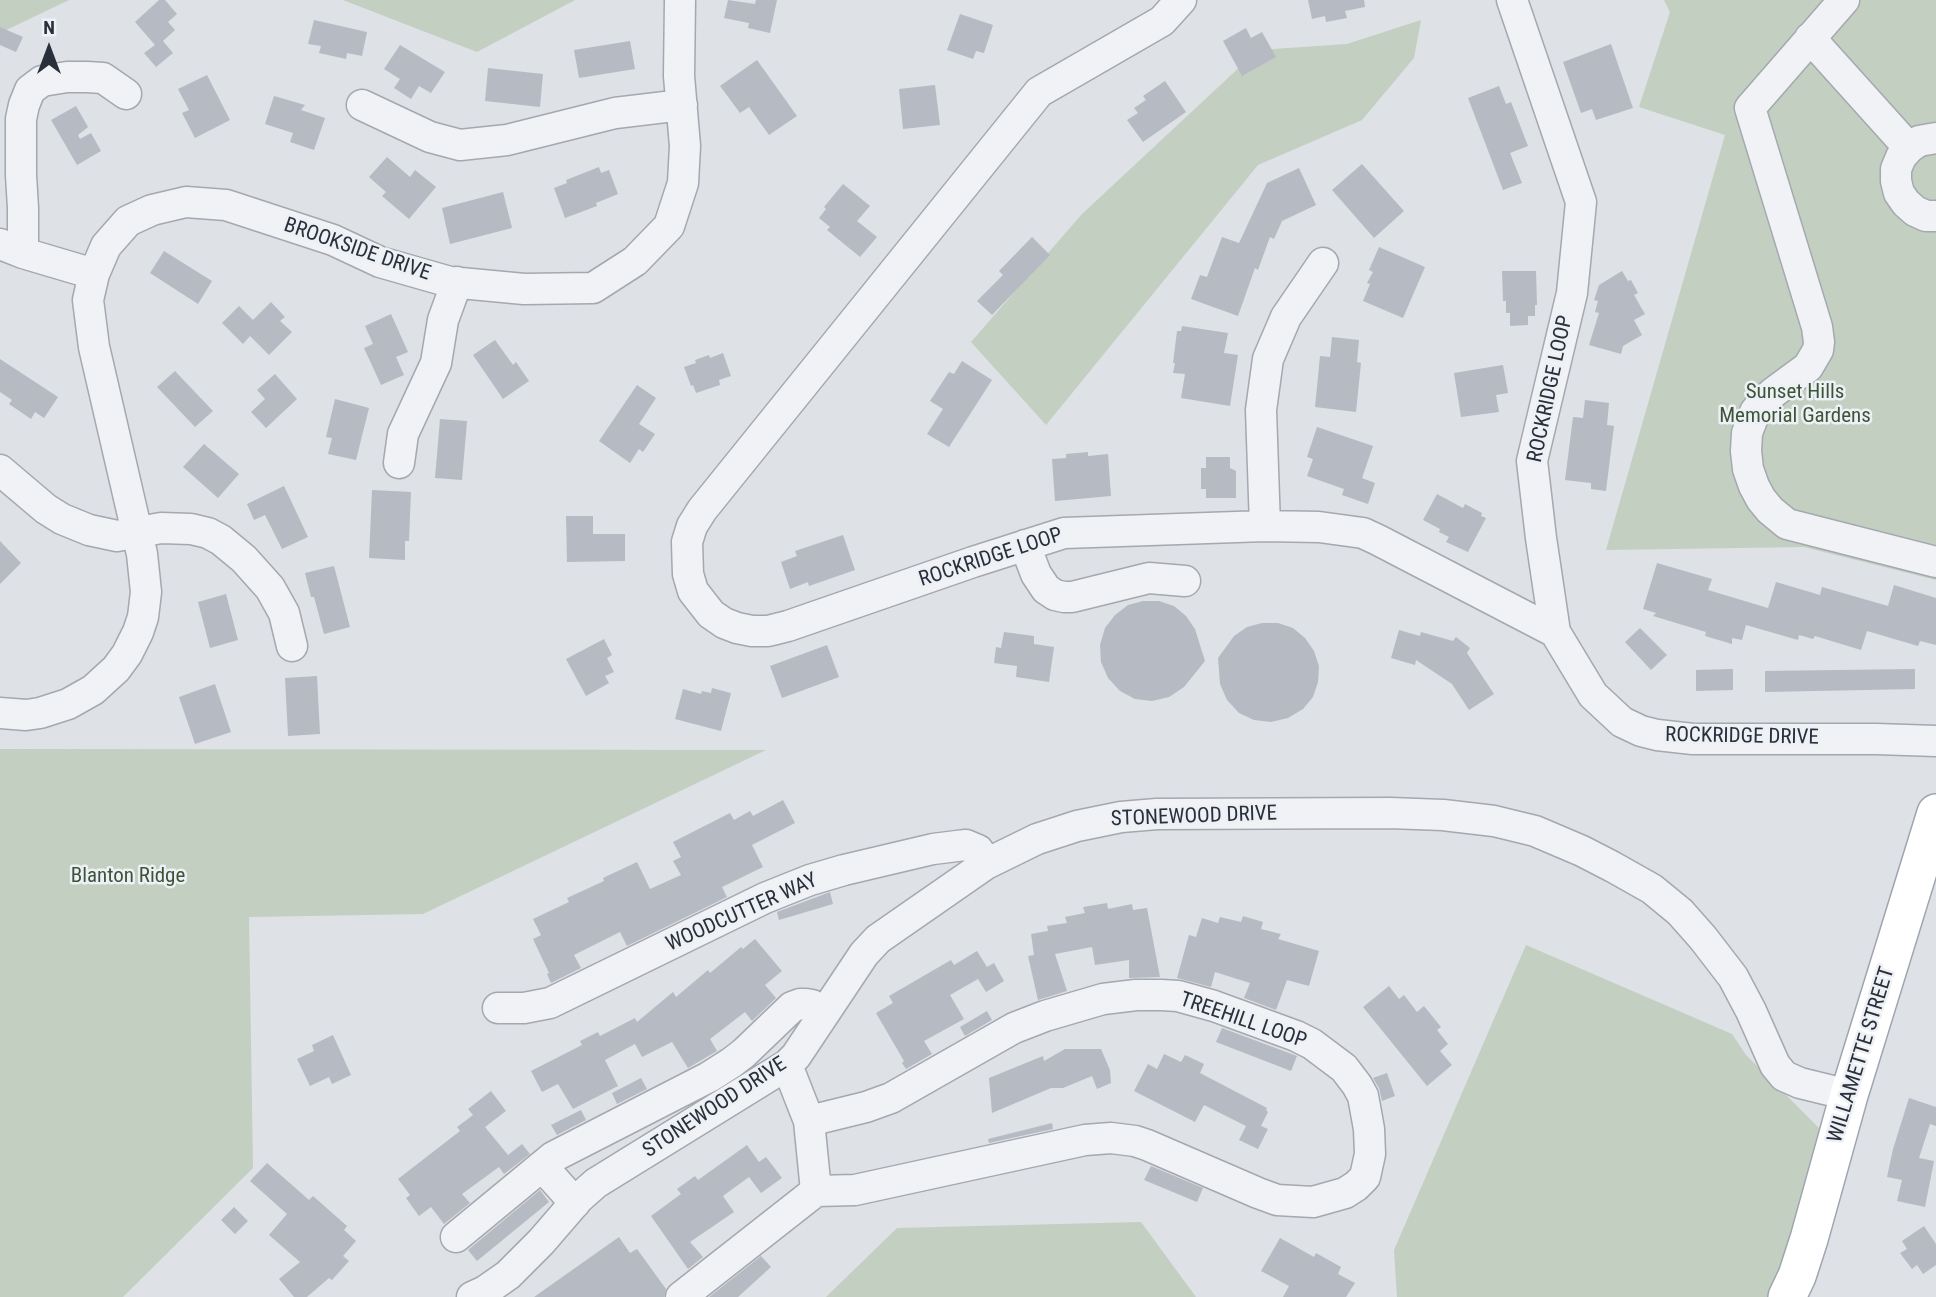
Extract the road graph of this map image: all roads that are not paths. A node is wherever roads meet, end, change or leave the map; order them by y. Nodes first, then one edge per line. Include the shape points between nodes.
1 (680, 0) edge
2 (1181, 0) edge
3 (1512, 0) edge
4 (1844, 0) edge
5 (1810, 38) junction
6 (127, 94) dead end
7 (362, 105) dead end
8 (682, 105) junction
9 (1922, 143) edge
10 (1936, 216) edge
11 (11, 249) edge
12 (1323, 262) dead end
13 (94, 274) junction
14 (457, 282) junction
15 (399, 463) dead end
16 (0, 470) edge
17 (1265, 526) junction
18 (138, 533) junction
19 (1024, 545) junction
20 (1936, 562) edge
21 (1545, 568) junction
22 (1185, 581) dead end
23 (1497, 602) junction
24 (1555, 632) junction
25 (292, 646) dead end
26 (0, 713) edge
27 (1936, 741) edge
28 (1936, 813) edge
29 (1930, 858) edge
30 (986, 864) junction
31 (498, 1008) dead end
32 (824, 1014) junction
33 (787, 1065) junction
34 (1849, 1095) junction
35 (809, 1121) junction
36 (542, 1166) junction
37 (817, 1191) junction
38 (575, 1203) junction
39 (456, 1237) dead end
40 (472, 1297) edge
41 (681, 1297) edge
42 (1787, 1297) edge

1 - 8 street, BROOKSIDE DRIVE
2 - 19 street, ROCKRIDGE LOOP via 1162,21 1039,92 702,510 692,526 686,556 693,591 711,614 737,628 768,631
3 - 21 street, ROCKRIDGE LOOP via 1581,202 1572,293 1532,461
4 - 5 street
5 - 9 street
5 - 20 street via 1750,108 1817,327 1818,350 1808,367 1755,412 1747,433 1748,469 1761,499 1787,524
6 - 11 street via 103,78 87,77 42,81 30,90 22,119 23,208
7 - 8 street via 430,137 460,145 507,140 615,113
8 - 14 street, BROOKSIDE DRIVE via 682,183 669,226 635,261 593,288 524,289
9 - 10 street via 1901,157 1896,181 1899,193 1915,211
11 - 13 street
12 - 17 street via 1286,317 1268,359 1261,410
13 - 14 street, BROOKSIDE DRIVE via 106,246 128,221 186,202 226,205 334,240 380,262
13 - 18 street, BROOKSIDE DRIVE via 88,300 94,347
14 - 15 street via 443,320 436,363 403,434
16 - 18 street via 62,519 105,534
17 - 19 street, ROCKRIDGE LOOP via 1076,531
17 - 23 street, ROCKRIDGE LOOP via 1363,533
18 - 25 street via 191,529 221,540 270,587 284,614
18 - 26 street, BROOKSIDE DRIVE via 146,592 143,617 116,669 68,704 26,715
19 - 22 street via 1046,589 1055,595 1073,597 1149,578
21 - 23 street via 1540,605 1529,609
21 - 24 street, ROCKRIDGE LOOP
23 - 24 street, ROCKRIDGE LOOP
24 - 27 street, ROCKRIDGE DRIVE via 1592,695 1622,723 1641,731 1693,739
28 - 29 main road, WILLAMETTE STREET
29 - 34 main road, WILLAMETTE STREET
30 - 31 street, WOODCUTTER WAY via 978,850 966,845 832,873 765,898 550,1003
30 - 32 street, STONEWOOD DRIVE via 878,939
30 - 34 street, STONEWOOD DRIVE via 1077,826 1157,814 1443,815 1535,831 1652,888 1680,912 1733,977 1784,1076
32 - 33 street, STONEWOOD DRIVE
32 - 36 street via 812,1005 792,1007 721,1070
33 - 35 street
33 - 38 street, STONEWOOD DRIVE via 596,1184
34 - 42 main road, WILLAMETTE STREET via 1809,1239
35 - 37 street
35 - 37 street, TREEHILL LOOP via 891,1098 1014,1028 1045,1016 1103,999 1161,995 1214,1006 1312,1044 1344,1068 1357,1085 1369,1129 1370,1154 1364,1177 1345,1193 1313,1202 1277,1200 1147,1145 1111,1138 855,1189
36 - 38 street
36 - 39 street
37 - 41 street
38 - 40 street, STONEWOOD DRIVE via 508,1275

